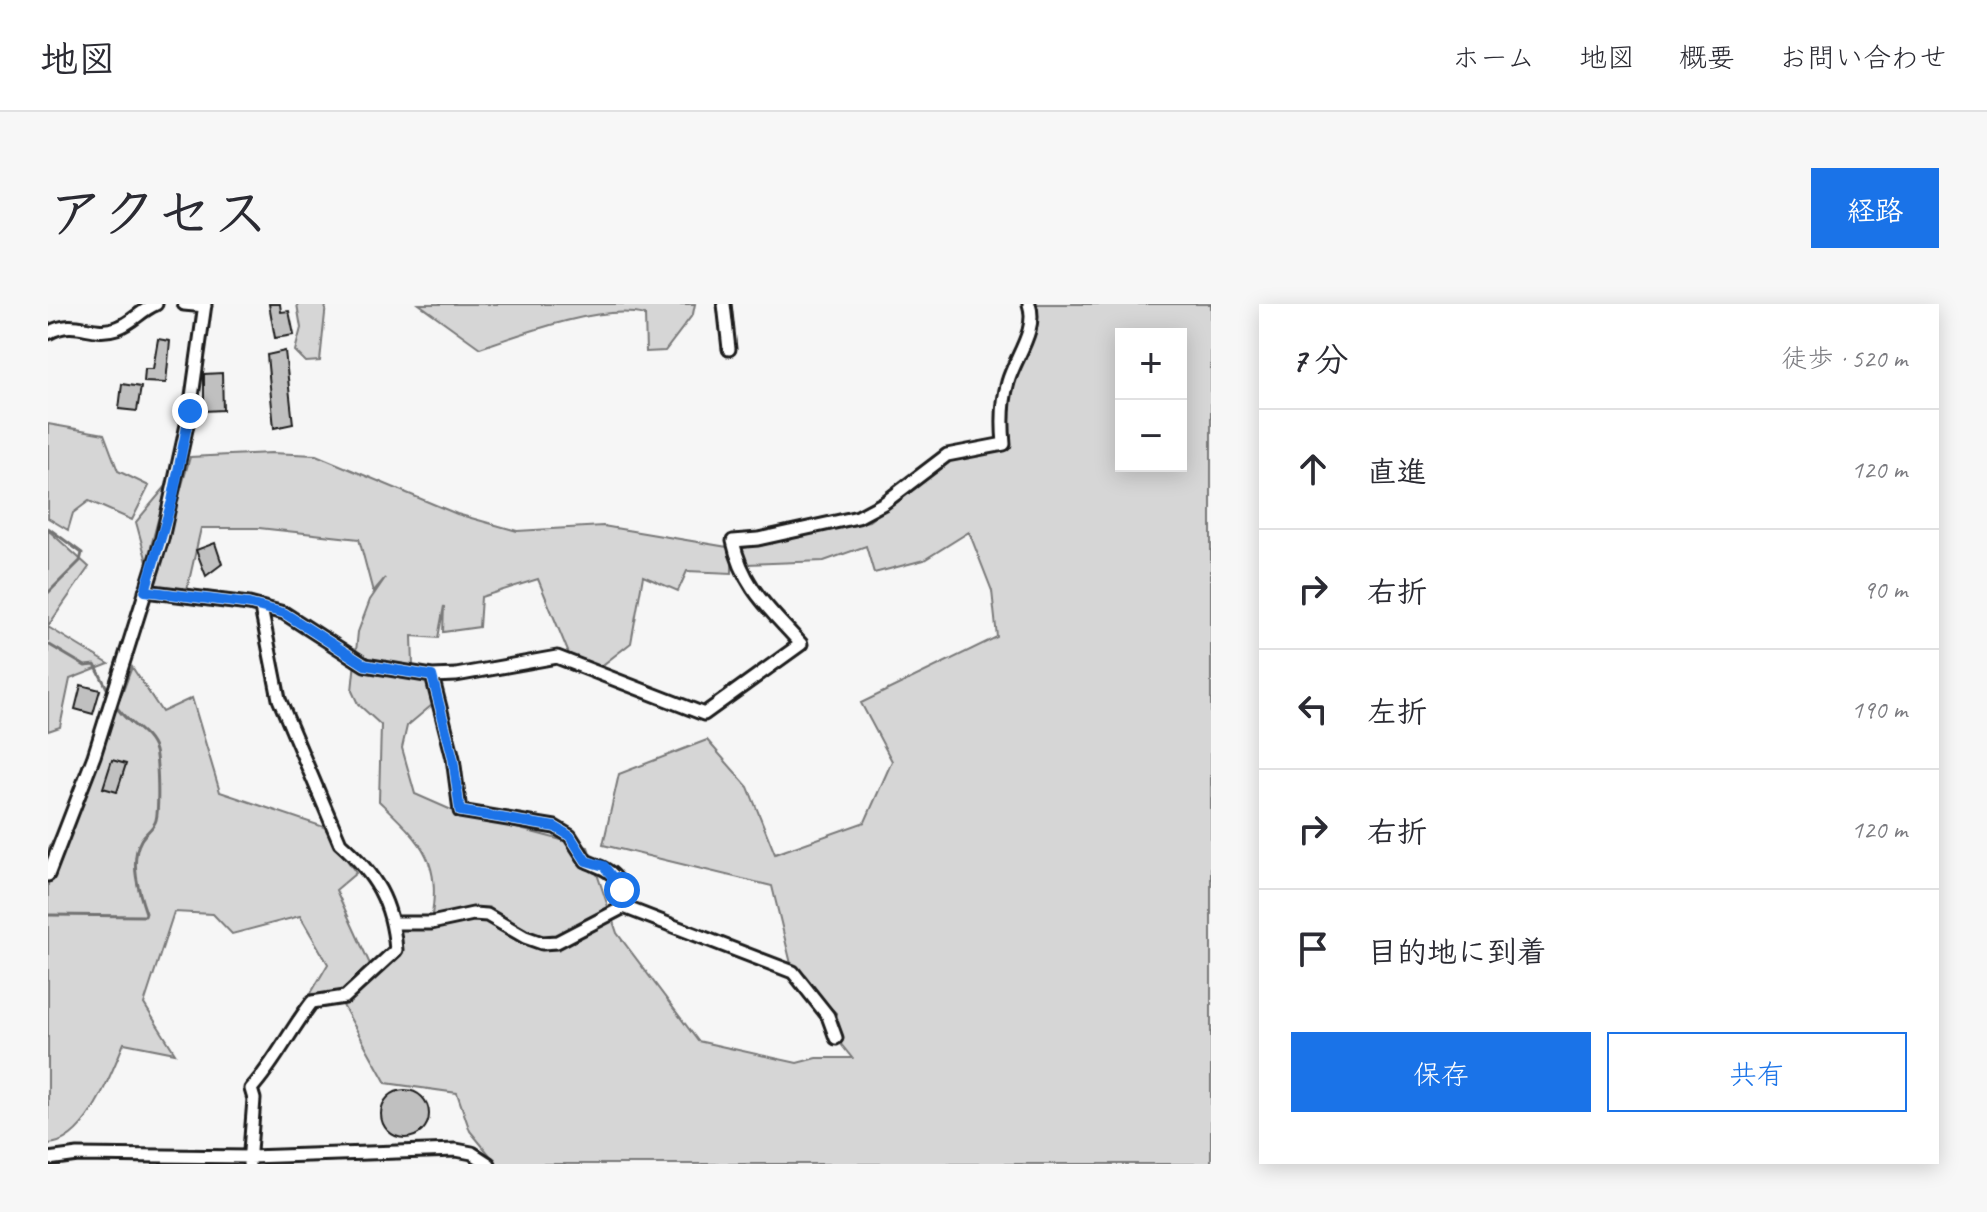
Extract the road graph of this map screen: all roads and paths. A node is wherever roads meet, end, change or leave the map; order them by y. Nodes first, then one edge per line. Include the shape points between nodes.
1 (156, 304) edge
2 (184, 304) edge
3 (724, 304) edge
4 (1029, 304) edge
5 (205, 305) edge
6 (48, 333) edge
7 (729, 349) dead end
8 (145, 591) junction
9 (261, 608) junction
10 (432, 676) junction
11 (48, 875) edge
12 (624, 907) junction
13 (394, 923) junction
14 (836, 1038) dead end
15 (409, 1158) edge
16 (48, 1159) edge
17 (320, 1159) edge
18 (77, 1160) edge
19 (249, 1160) edge
20 (160, 1161) edge
21 (489, 1164) edge

1 - 6 street via 119,328 103,331 64,324
2 - 5 street
3 - 7 street
4 - 10 street via 1031,320 1004,403 1004,444 947,455 858,517 733,541 741,574 801,644 704,714 557,657
5 - 8 street via 175,488
8 - 9 street
8 - 11 street via 94,756
9 - 10 street via 284,613 365,665
9 - 13 street via 279,699 330,822 340,843 389,903
10 - 12 street via 460,811 555,827 570,836 586,861 604,866 622,890
12 - 13 street via 557,942 534,940 487,915
12 - 14 street via 793,972 828,1016
13 - 19 street via 394,955 345,997 312,1002 289,1032 282,1052 251,1089
15 - 17 street
15 - 21 street via 456,1150
16 - 18 street
17 - 19 street
18 - 20 street
19 - 20 street

